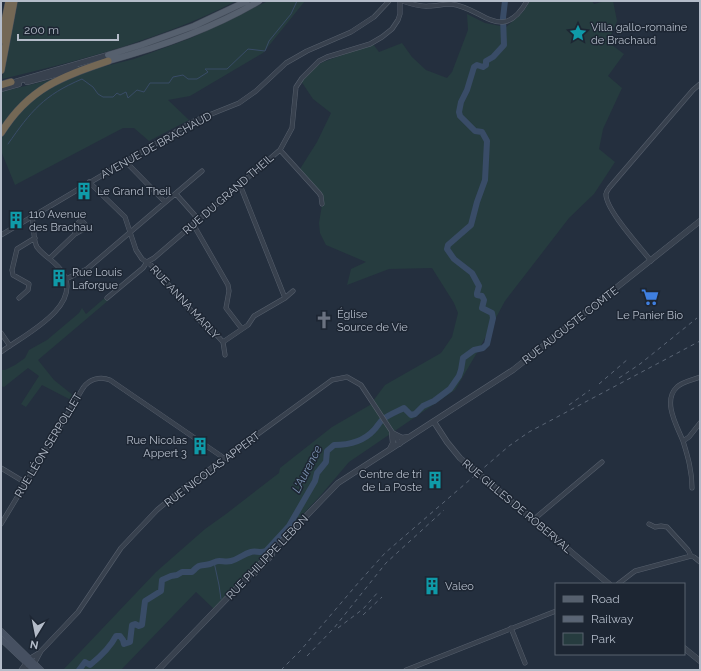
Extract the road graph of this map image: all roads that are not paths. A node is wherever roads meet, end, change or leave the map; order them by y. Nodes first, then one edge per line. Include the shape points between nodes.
1 (8, 1) edge
2 (14, 1) edge
3 (247, 1) edge
4 (259, 1) edge
5 (389, 1) edge
6 (401, 1) edge
7 (527, 1) edge
8 (1, 40) edge
9 (108, 58) junction
10 (1, 70) edge
11 (11, 82) joint
12 (700, 84) edge
13 (1, 85) edge
14 (1, 89) edge
15 (1, 133) edge
16 (280, 150) junction
17 (125, 161) junction
18 (202, 171) dead end
19 (89, 182) junction
20 (240, 184) junction
21 (176, 194) junction
22 (165, 202) junction
23 (322, 204) dead end
24 (32, 217) junction
25 (199, 220) junction
26 (700, 221) edge
27 (193, 224) junction
28 (130, 232) junction
29 (75, 234) dead end
30 (1, 235) edge
31 (35, 238) junction
32 (50, 258) junction
33 (650, 261) junction
34 (147, 262) junction
35 (66, 279) junction
36 (293, 291) dead end
37 (19, 298) dead end
38 (107, 298) dead end
39 (285, 298) junction
40 (242, 329) junction
41 (1, 333) edge
42 (223, 342) junction
43 (10, 346) junction
44 (1, 352) edge
45 (225, 355) dead end
46 (700, 377) edge
47 (443, 416) junction
48 (434, 422) junction
49 (700, 423) edge
50 (425, 428) junction
51 (441, 432) junction
52 (392, 433) junction
53 (411, 436) junction
54 (682, 441) junction
55 (400, 444) junction
56 (386, 452) junction
57 (224, 459) junction
58 (602, 462) dead end
59 (1, 468) edge
60 (26, 483) junction
61 (692, 488) dead end
62 (533, 520) junction
63 (1, 524) edge
64 (649, 524) dead end
65 (691, 556) junction
66 (700, 562) edge
67 (608, 583) edge
68 (619, 583) edge
69 (555, 610) edge
70 (511, 628) junction
71 (1, 631) edge
72 (1, 639) edge
73 (685, 649) edge
74 (41, 652) junction
75 (700, 661) edge
76 (525, 663) dead end
77 (30, 665) edge
78 (21, 670) edge
79 (41, 670) edge
80 (158, 670) edge
81 (162, 670) edge
82 (406, 670) edge

1 - 8 highway
2 - 10 highway
3 - 9 main road via 194,26
4 - 9 main road via 197,32 144,52
5 - 17 street, AVENUE DE BRACHAUD via 374,16 351,32 286,63 239,103 194,121
6 - 7 street via 419,6 450,4 469,10 491,22 501,22 507,21 519,12
6 - 16 street, RUE DU GRAND THEIL via 398,20 382,37 370,44 319,61 302,78 296,87 292,128
9 - 11 street
9 - 14 street
9 - 15 highway via 45,86 14,114
11 - 13 highway
12 - 33 street via 606,194 618,221
16 - 20 street, RUE DU GRAND THEIL
16 - 23 street via 319,192
17 - 19 street, AVENUE DE BRACHAUD
17 - 22 street
18 - 21 street
19 - 24 street, AVENUE DE BRACHAUD
19 - 28 street, RUE ANNA MARLY via 125,217
20 - 25 street, RUE DU GRAND THEIL
20 - 39 street
21 - 22 street
21 - 25 street
22 - 28 street
24 - 30 street, AVENUE DE BRACHAUD
24 - 31 street
25 - 27 street, RUE DU GRAND THEIL
26 - 33 street, RUE AUGUSTE COMTE
27 - 34 street, RUE DU GRAND THEIL
27 - 40 street via 228,285 226,308
28 - 34 street, RUE ANNA MARLY via 136,250
28 - 35 street via 87,269
29 - 32 street
31 - 32 street via 36,246
31 - 37 street via 17,249 13,275 29,284 28,290
32 - 35 street
33 - 47 street, RUE AUGUSTE COMTE via 514,370
34 - 38 street, RUE DU GRAND THEIL
34 - 42 street, RUE ANNA MARLY via 203,324
35 - 43 street via 66,296 58,309
36 - 39 street, RUE ANNA MARLY
39 - 40 street, RUE ANNA MARLY via 254,316
40 - 42 street, RUE ANNA MARLY
41 - 43 street
42 - 45 street, RUE ANNA MARLY
43 - 44 street
46 - 54 street via 677,387 670,399
47 - 48 street, RUE AUGUSTE COMTE
47 - 51 street
48 - 50 street, RUE PHILIPPE LEBON
48 - 51 street, RUE GILLES DE ROBERVAL
49 - 54 street via 689,437
50 - 51 street via 433,427
50 - 53 street, RUE PHILIPPE LEBON
51 - 62 street, RUE GILLES DE ROBERVAL via 460,458
52 - 53 street via 402,438
52 - 55 street, RUE NICOLAS APPERT
52 - 56 street via 393,442
52 - 57 street, RUE NICOLAS APPERT via 361,385 349,377 340,377 332,380
53 - 55 street, RUE PHILIPPE LEBON
54 - 61 street via 692,474
55 - 56 street, RUE PHILIPPE LEBON
56 - 80 street, RUE PHILIPPE LEBON via 338,483
56 - 81 street, RUE PHILIPPE LEBON via 340,486
57 - 60 street, RUE LÉON SERPOLLET via 110,380 99,378 89,381 83,388
57 - 74 street, RUE NICOLAS APPERT via 157,510 143,524 121,548 78,612
58 - 62 street
59 - 60 street
60 - 63 street, RUE LÉON SERPOLLET
62 - 67 street, RUE GILLES DE ROBERVAL
64 - 65 street via 667,527
65 - 66 street
65 - 68 street via 635,571
69 - 70 street
70 - 76 street
70 - 82 street
71 - 77 main road
72 - 77 main road
73 - 75 street
74 - 77 street, RUE NICOLAS APPERT
74 - 77 street, RUE NICOLAS APPERT
77 - 78 street
77 - 79 main road

